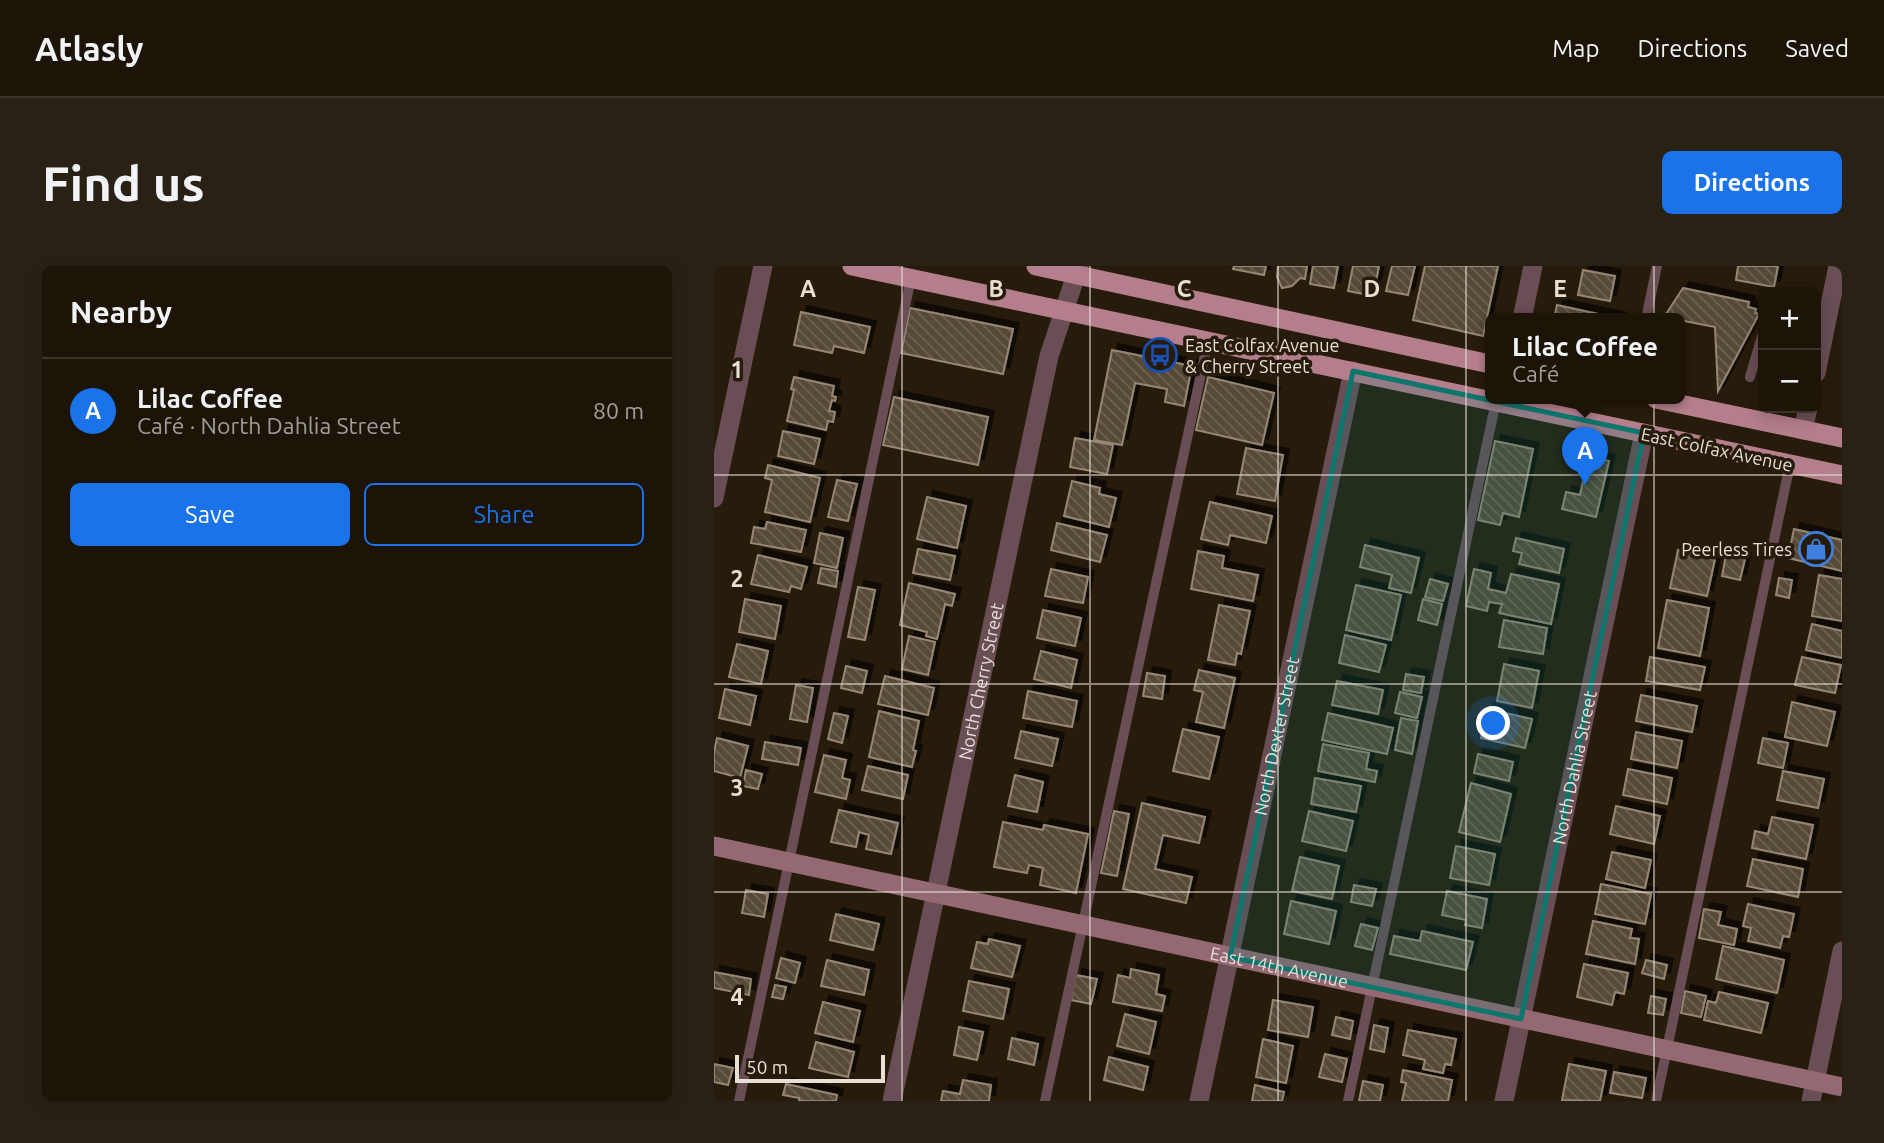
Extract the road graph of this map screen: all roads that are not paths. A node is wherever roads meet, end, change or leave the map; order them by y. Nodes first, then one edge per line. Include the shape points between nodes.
1 (764, 266) edge
2 (852, 266) edge
3 (1036, 266) edge
4 (1533, 266) edge
5 (1657, 266) edge
6 (1838, 266) edge
7 (1077, 270) edge
8 (911, 278) junction
9 (1063, 310) junction
10 (1522, 313) edge
11 (1647, 313) edge
12 (1821, 323) edge
13 (1208, 341) junction
14 (1758, 350) edge
15 (1485, 363) edge
16 (1353, 371) junction
17 (1750, 377) dead end
18 (1485, 399) edge
19 (1495, 404) edge
20 (1510, 404) edge
21 (1680, 404) edge
22 (1807, 413) edge
23 (1804, 430) junction
24 (1644, 433) junction
25 (1842, 438) edge
26 (1790, 464) junction
27 (1842, 475) edge
28 (714, 498) edge
29 (714, 846) edge
30 (790, 861) junction
31 (936, 893) junction
32 (1084, 926) junction
33 (1842, 951) edge
34 (1230, 957) junction
35 (1372, 987) junction
36 (1521, 1019) junction
37 (1667, 1050) junction
38 (1815, 1081) junction
39 (1842, 1087) edge
40 (739, 1101) edge
41 (892, 1101) edge
42 (1045, 1101) edge
43 (1199, 1101) edge
44 (1349, 1101) edge
45 (1503, 1101) edge
46 (1656, 1101) edge
47 (1811, 1101) edge

1 - 28 street
2 - 8 main road, East Colfax Avenue
3 - 7 main road
4 - 10 street
5 - 11 lane
6 - 12 street
7 - 9 street, North Cherry Street
7 - 15 main road
8 - 9 main road, East Colfax Avenue
8 - 30 lane
9 - 13 main road, East Colfax Avenue
9 - 31 street, North Cherry Street via 1049,356
13 - 16 main road, East Colfax Avenue
13 - 32 lane
14 - 17 lane
16 - 18 main road, East Colfax Avenue
16 - 34 street, North Dexter Street
19 - 35 lane
20 - 24 main road, East Colfax Avenue
21 - 23 main road, East Colfax Avenue
22 - 23 street
23 - 25 main road, East Colfax Avenue
24 - 26 main road, East Colfax Avenue
24 - 36 street, North Dahlia Street
26 - 27 main road, East Colfax Avenue
26 - 37 lane
29 - 30 main road, East 14th Avenue
30 - 31 main road, East 14th Avenue
30 - 40 lane
31 - 32 main road, East 14th Avenue
31 - 41 street, North Cherry Street
32 - 34 main road, East 14th Avenue
32 - 42 lane
33 - 38 street
34 - 35 main road, East 14th Avenue
34 - 43 street, North Dexter Street
35 - 36 main road, East 14th Avenue
35 - 44 lane
36 - 37 main road, East 14th Avenue
36 - 45 street, North Dahlia Street
37 - 38 main road, East 14th Avenue
37 - 46 lane
38 - 39 main road, East 14th Avenue
38 - 47 street

